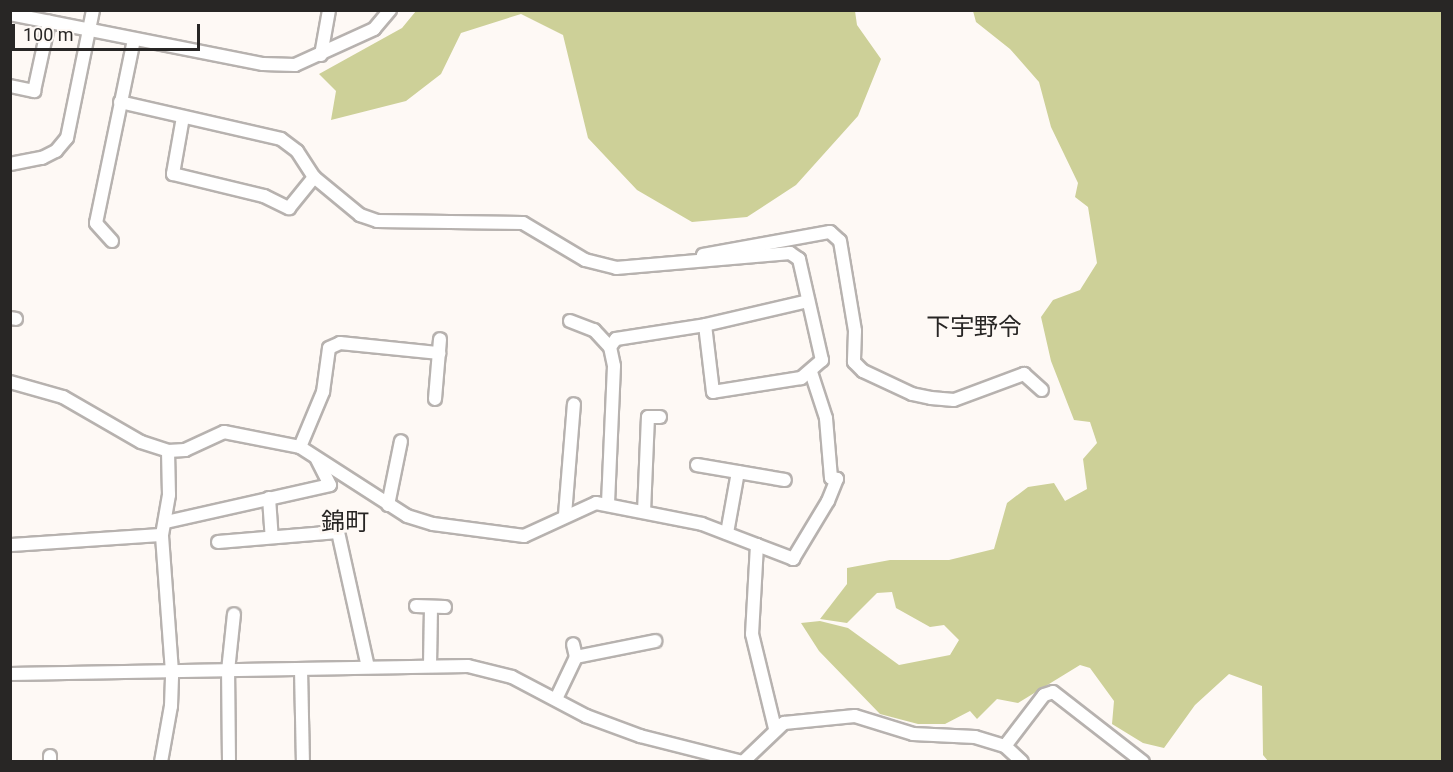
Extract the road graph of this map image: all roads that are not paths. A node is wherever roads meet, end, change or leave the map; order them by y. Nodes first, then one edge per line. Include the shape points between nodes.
1 (93, 10) edge
2 (329, 10) edge
3 (390, 10) edge
4 (10, 14) edge
5 (49, 22) junction
6 (90, 30) junction
7 (134, 39) junction
8 (321, 55) junction
9 (10, 86) edge
10 (120, 102) junction
11 (183, 117) junction
12 (10, 164) edge
13 (314, 177) junction
14 (112, 241) dead end
15 (667, 264) junction
16 (808, 301) junction
17 (570, 321) dead end
18 (705, 325) junction
19 (440, 339) dead end
20 (610, 346) junction
21 (439, 353) junction
22 (811, 372) junction
23 (10, 382) edge
24 (1042, 390) dead end
25 (435, 399) dead end
26 (574, 404) dead end
27 (660, 417) dead end
28 (401, 441) dead end
29 (300, 447) junction
30 (168, 451) junction
31 (317, 459) junction
32 (697, 465) dead end
33 (738, 472) junction
34 (785, 480) dead end
35 (269, 498) junction
36 (608, 504) junction
37 (387, 505) junction
38 (644, 512) junction
39 (565, 515) junction
40 (166, 522) junction
41 (727, 533) junction
42 (162, 535) junction
43 (272, 537) junction
44 (218, 542) dead end
45 (757, 544) junction
46 (10, 545) edge
47 (416, 606) dead end
48 (431, 606) junction
49 (446, 607) dead end
50 (234, 614) dead end
51 (655, 641) dead end
52 (573, 644) dead end
53 (576, 657) junction
54 (430, 665) junction
55 (368, 667) junction
56 (301, 669) junction
57 (228, 671) junction
58 (172, 672) junction
59 (10, 674) edge
60 (556, 699) junction
61 (775, 728) junction
62 (1005, 746) junction
63 (161, 762) edge
64 (229, 762) edge
65 (303, 762) edge
66 (743, 762) edge
67 (1022, 762) edge
68 (1143, 762) edge

1 - 6 street
2 - 8 street
3 - 8 street via 374,29
4 - 5 street
5 - 6 street
5 - 9 street via 34,91
6 - 7 street
6 - 12 street via 67,138 56,151 42,158
7 - 8 street via 263,64 295,65
7 - 10 street
10 - 11 street
10 - 14 street via 96,224
11 - 13 street via 281,139 297,151
11 - 13 street via 173,174 264,196 289,208
13 - 15 street via 360,215 377,220 523,222 585,260 616,268
15 - 16 street via 790,253 800,259
15 - 24 street via 728,248 830,232 840,241 855,331 854,362 863,371 912,394 938,399 954,400 1024,374
16 - 18 street
16 - 22 street via 822,360
17 - 20 street via 594,330
18 - 20 street via 616,339
18 - 22 street via 713,392 781,382
19 - 21 street
20 - 36 street via 614,366
21 - 25 street
21 - 29 street via 340,344 329,348 323,392
22 - 45 street via 826,418 831,478 837,479 793,559
23 - 30 street via 63,397 141,442
26 - 39 street
27 - 38 street via 648,417
28 - 37 street
29 - 30 street via 224,432 185,450
29 - 31 street
30 - 40 street
31 - 35 street via 330,484
31 - 37 street
32 - 33 street
33 - 34 street
33 - 41 street
35 - 40 street
35 - 43 street
36 - 38 street
36 - 39 street via 586,505
37 - 39 street via 433,524 524,536
38 - 41 street
40 - 42 street
41 - 45 street
42 - 46 street
42 - 58 street
43 - 44 street
43 - 55 street via 338,532
45 - 61 street via 752,634
47 - 48 street
48 - 49 street
48 - 54 street
50 - 57 street
51 - 53 street
52 - 53 street
53 - 60 street
54 - 55 street
54 - 60 street via 491,669
55 - 56 street
56 - 57 street
56 - 65 street
57 - 58 street
57 - 64 street
58 - 59 street
58 - 63 street via 170,717
60 - 66 street via 586,716 640,736
61 - 62 street via 784,723 855,716 913,734 975,737
61 - 66 street
62 - 67 street
62 - 68 street via 1044,695 1053,692

